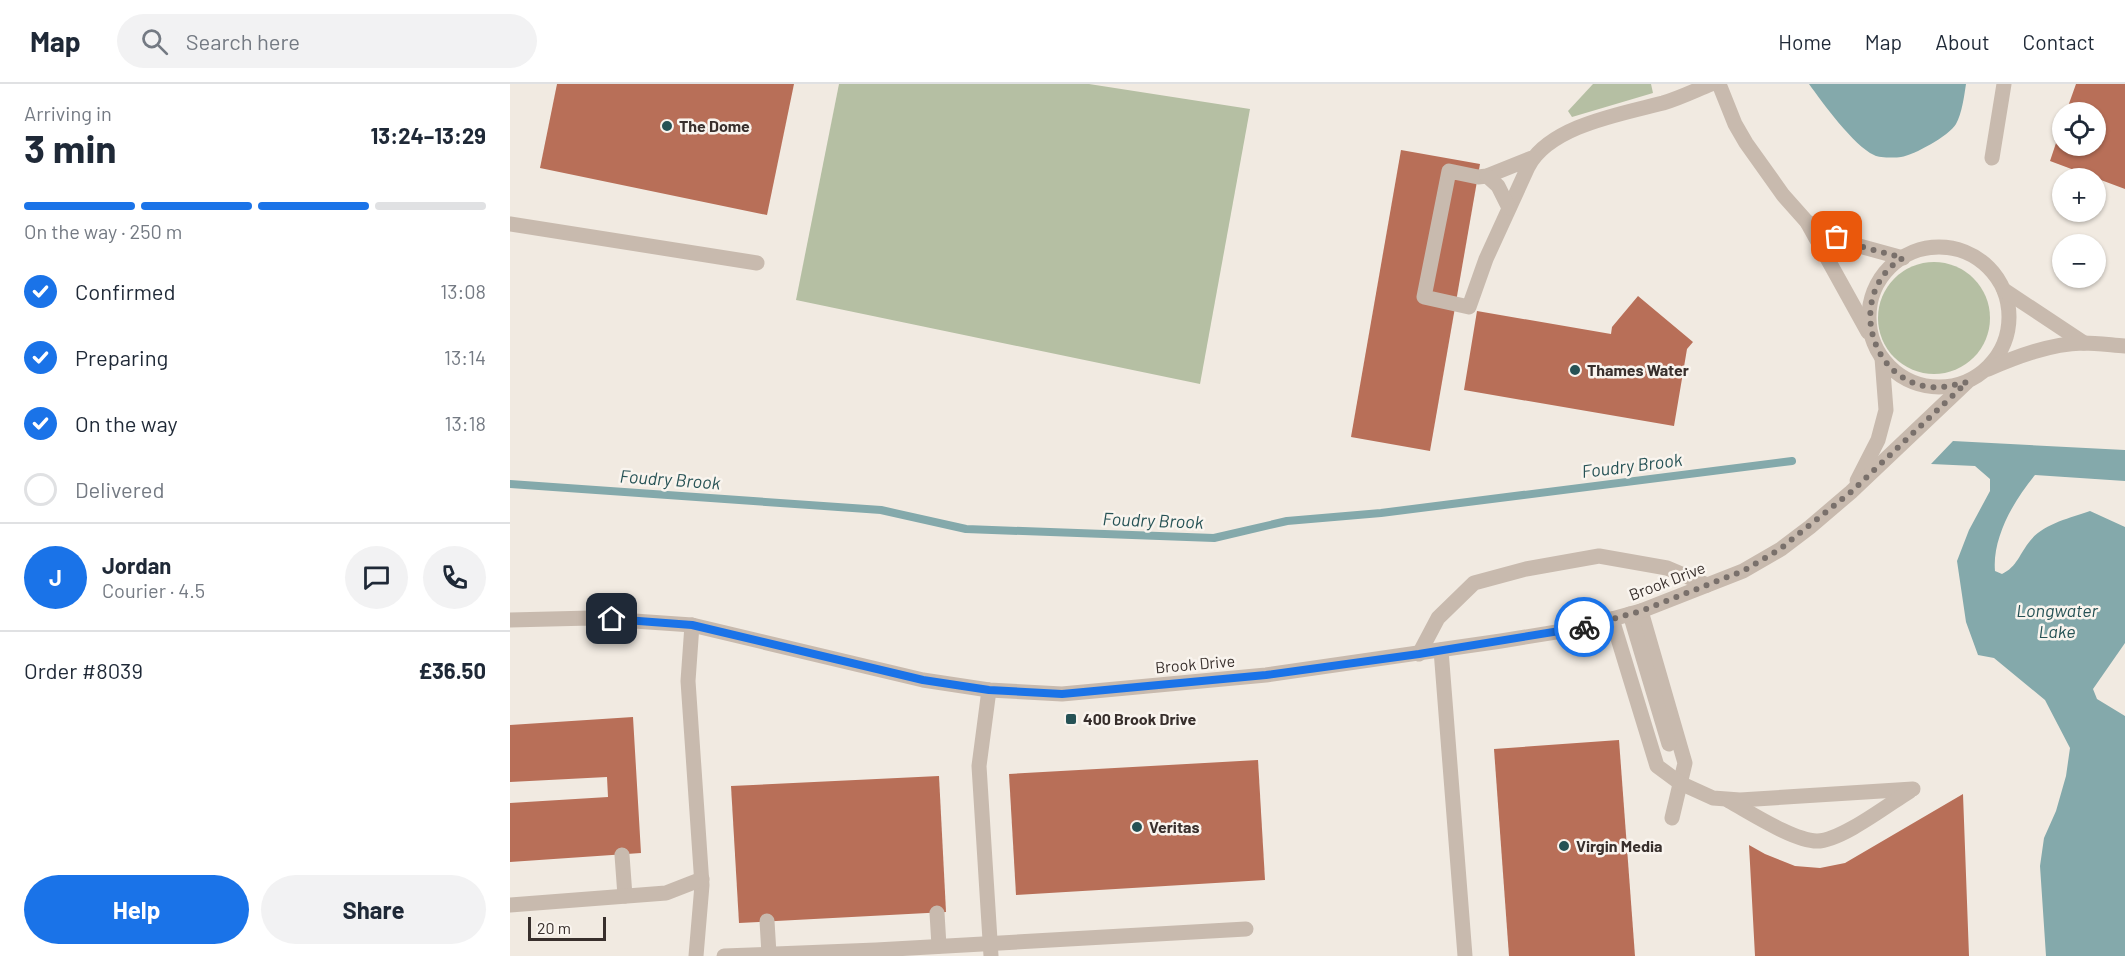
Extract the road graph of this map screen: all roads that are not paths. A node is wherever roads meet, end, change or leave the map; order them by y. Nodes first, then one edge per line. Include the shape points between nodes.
1 (1711, 84) edge
2 (1719, 84) edge
3 (2004, 84) edge
4 (1534, 156) junction
5 (1992, 158) dead end
6 (1487, 176) junction
7 (1509, 208) junction
8 (1807, 222) junction
9 (510, 224) edge
10 (1903, 258) junction
11 (757, 263) dead end
12 (2004, 290) junction
13 (1872, 339) junction
14 (2084, 343) junction
15 (2125, 346) edge
16 (1882, 358) junction
17 (1986, 370) junction
18 (1967, 382) junction
19 (1851, 492) junction
20 (1707, 585) junction
21 (1635, 613) junction
22 (510, 620) edge
23 (1612, 620) junction
24 (692, 625) junction
25 (1441, 650) junction
26 (1419, 654) junction
27 (989, 690) junction
28 (1680, 783) junction
29 (1726, 799) junction
30 (1672, 818) dead end
31 (622, 855) dead end
32 (702, 879) junction
33 (625, 896) junction
34 (510, 905) edge
35 (937, 912) dead end
36 (767, 921) dead end
37 (1246, 929) dead end
38 (939, 946) junction
39 (991, 949) edge
40 (769, 954) junction
41 (696, 956) edge
42 (724, 956) edge
43 (1465, 956) edge

1 - 4 street via 1557,137
2 - 8 street via 1746,143
3 - 5 street
4 - 6 street
4 - 7 street
6 - 7 street via 1498,186
6 - 7 street via 1449,171 1424,297 1469,307
8 - 10 street via 1852,244
8 - 13 street
9 - 11 street
10 - 12 street via 1934,247 1956,248 1985,264
10 - 13 street via 1880,278 1872,295
12 - 14 street
12 - 17 street via 2010,310 2008,333 2000,353
13 - 16 street
14 - 15 street
14 - 17 street via 2019,357
16 - 18 street via 1898,374 1921,384 1946,387
16 - 19 street, Brook Drive via 1886,410 1878,440
17 - 18 street
18 - 19 street, Brook Drive
19 - 20 street, Brook Drive via 1780,549 1743,571
20 - 21 street, Brook Drive
20 - 26 street via 1667,568 1599,556 1526,569 1474,583 1438,618
21 - 23 street, Brook Drive
21 - 28 street
22 - 24 street, Brook Drive via 591,618
23 - 25 street, Brook Drive
23 - 28 street via 1657,766
24 - 27 street, Brook Drive via 923,680
24 - 32 street via 688,681
25 - 26 street, Brook Drive
25 - 43 street
26 - 27 street, Brook Drive via 1266,675 1062,694
27 - 39 street via 979,766
28 - 29 street via 1713,798
28 - 30 street
29 - 29 street via 1740,800 1912,789 1839,836 1817,841 1785,831
31 - 33 street
32 - 33 street via 666,893
32 - 41 street
33 - 34 street
35 - 38 street
36 - 40 street
37 - 39 street
38 - 39 street
38 - 40 street
40 - 42 street

